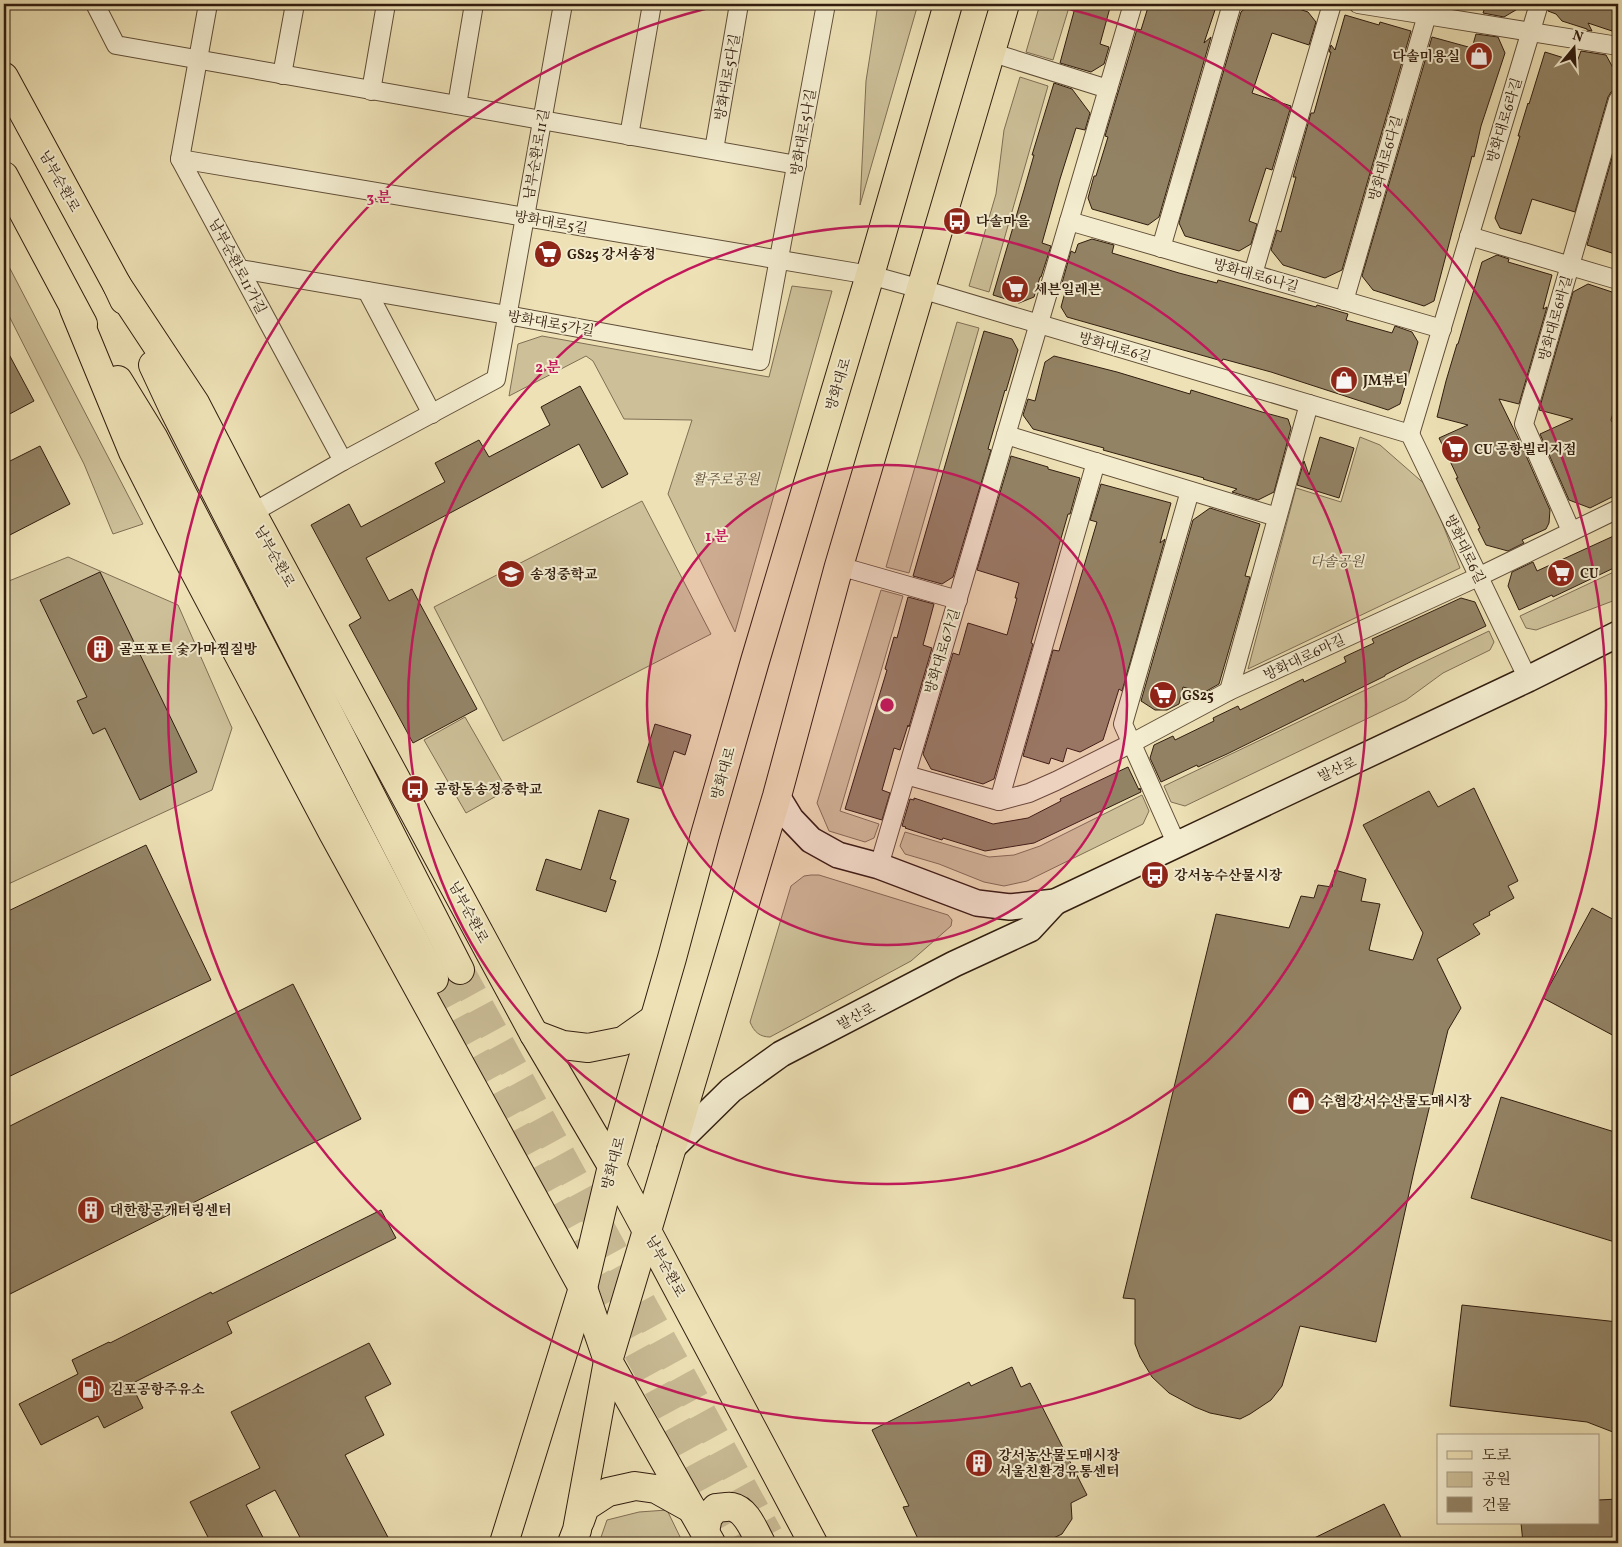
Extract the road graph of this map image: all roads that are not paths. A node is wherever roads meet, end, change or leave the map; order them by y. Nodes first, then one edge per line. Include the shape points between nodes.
1 (95, 4) edge
2 (208, 4) edge
3 (295, 4) edge
4 (386, 4) edge
5 (474, 4) edge
6 (563, 4) edge
7 (652, 4) edge
8 (739, 4) edge
9 (826, 4) edge
10 (948, 4) edge
11 (1005, 4) edge
12 (1133, 4) edge
13 (1232, 4) edge
14 (1332, 4) edge
15 (1358, 4) edge
16 (1539, 4) edge
17 (1427, 15) junction
18 (1531, 31) junction
19 (1618, 46) edge
20 (990, 52) junction
21 (198, 60) junction
22 (282, 75) junction
23 (4, 77) edge
24 (1108, 88) junction
25 (371, 90) junction
26 (1618, 100) edge
27 (456, 106) junction
28 (542, 120) junction
29 (629, 136) junction
30 (714, 150) junction
31 (180, 159) junction
32 (796, 165) junction
33 (4, 176) edge
34 (525, 218) junction
35 (1069, 221) junction
36 (1469, 236) junction
37 (1161, 248) junction
38 (779, 260) junction
39 (1570, 266) junction
40 (240, 270) junction
41 (1253, 274) junction
42 (870, 275) junction
43 (1618, 280) edge
44 (117, 285) junction
45 (921, 289) junction
46 (367, 291) junction
47 (1344, 301) junction
48 (74, 309) junction
49 (508, 315) junction
50 (1039, 324) junction
51 (1442, 329) junction
52 (1309, 404) junction
53 (432, 414) junction
54 (1410, 434) junction
55 (1006, 435) junction
56 (343, 461) junction
57 (1096, 462) junction
58 (1190, 491) junction
59 (1618, 509) edge
60 (252, 513) junction
61 (1277, 517) junction
62 (1571, 531) junction
63 (839, 566) junction
64 (1478, 577) junction
65 (958, 600) junction
66 (1618, 634) edge
67 (1528, 679) junction
68 (1229, 691) junction
69 (1132, 743) junction
70 (906, 775) junction
71 (777, 796) junction
72 (999, 801) junction
73 (1177, 845) junction
74 (879, 866) junction
75 (1055, 902) junction
76 (460, 970) tunnel mouth
77 (436, 982) tunnel mouth
78 (654, 1019) junction
79 (534, 1034) junction
80 (670, 1150) junction
81 (612, 1166) junction
82 (648, 1231) junction
83 (583, 1288) junction
84 (608, 1361) junction
85 (703, 1528) edge
86 (575, 1536) edge
87 (504, 1543) edge
88 (761, 1543) edge
89 (813, 1543) edge

1 - 21 street via 116,45
2 - 21 street
3 - 22 street
4 - 25 street
5 - 27 street
6 - 28 street, 남부순환로11길
7 - 29 street
8 - 30 street, 방화대로5다길
9 - 32 street, 방화대로5나길
10 - 42 main road, 방화대로
11 - 20 main road
12 - 24 street
13 - 37 street
14 - 41 street
15 - 17 street
16 - 18 street, 방화대로6라길
17 - 18 street
17 - 47 street, 방화대로6다길
18 - 19 street
18 - 36 street, 방화대로6라길
20 - 24 street
20 - 45 main road
21 - 22 street
21 - 31 street
22 - 25 street
23 - 44 main road, 남부순환로
24 - 35 street
25 - 27 street
26 - 39 street, 방화대로6바길
27 - 28 street
28 - 29 street
28 - 34 street, 남부순환로11길
29 - 30 street
30 - 32 street
31 - 34 street, 방화대로5길
31 - 40 street, 남부순환로11가길
32 - 38 street, 방화대로5나길
33 - 48 main road
34 - 38 street, 방화대로5길
34 - 49 street, 남부순환로11길
35 - 37 street, 방화대로6나길
35 - 50 street
36 - 39 street
36 - 51 street, 방화대로6라길
37 - 41 street, 방화대로6나길
38 - 42 street, 방화대로5길
38 - 49 street, 방화대로5가길 via 760,361
39 - 43 street
39 - 62 street, 방화대로6바길 via 1524,424
40 - 46 street, 방화대로5가길
40 - 56 street, 남부순환로11가길
41 - 47 street, 방화대로6나길
42 - 45 street, 방화대로5길
42 - 78 main road, 방화대로 via 755,661
44 - 60 main road, 남부순환로 via 195,403
44 - 76 main road, 남부순환로 via 175,412
45 - 50 street, 방화대로6길
45 - 63 main road
46 - 49 street, 방화대로5가길
46 - 53 street
47 - 51 street, 방화대로6나길
48 - 77 main road via 152,436
48 - 83 main road via 133,452 169,523 333,833
49 - 53 street, 남부순환로11길 via 496,379
50 - 52 street, 방화대로6길
50 - 55 street, 방화대로6가길
51 - 54 street, 방화대로6라길
52 - 54 street, 방화대로6길
52 - 61 street
53 - 56 street, 남부순환로11길
54 - 64 street, 방화대로6길
55 - 57 street
55 - 65 street, 방화대로6가길
56 - 60 street, 남부순환로11길
57 - 58 street
57 - 72 street
58 - 61 street
58 - 69 street via 1123,724
59 - 62 street
60 - 79 main road, 남부순환로
61 - 68 street
62 - 64 street
63 - 65 street
63 - 71 main road
64 - 67 street, 방화대로6길
64 - 68 street, 방화대로6마길
65 - 70 street, 방화대로6가길
66 - 67 street, 발산로
67 - 73 street, 발산로
68 - 69 street, 방화대로6마길
69 - 72 street, 방화대로6마길 via 1029,793
69 - 73 street
70 - 72 street
70 - 74 street, 방화대로6가길
71 - 74 street, 발산로 via 791,819 811,840 838,855
71 - 80 main road
73 - 75 street, 발산로
74 - 75 street, 발산로 via 977,902 1010,907
75 - 80 street, 발산로 via 1030,929 954,964 782,1054 731,1090
78 - 79 main road via 623,1041 588,1048 563,1045
78 - 81 main road, 방화대로
79 - 81 main road, 남부순환로
80 - 82 main road
81 - 82 main road, 남부순환로
81 - 83 main road, 방화대로
82 - 84 main road
82 - 89 main road, 남부순환로
83 - 84 main road
83 - 87 main road, 방화대로
84 - 85 main road
84 - 86 main road
85 - 86 main road via 656,1489 635,1486 608,1492 585,1507
85 - 88 main road via 716,1508 731,1507 740,1510

